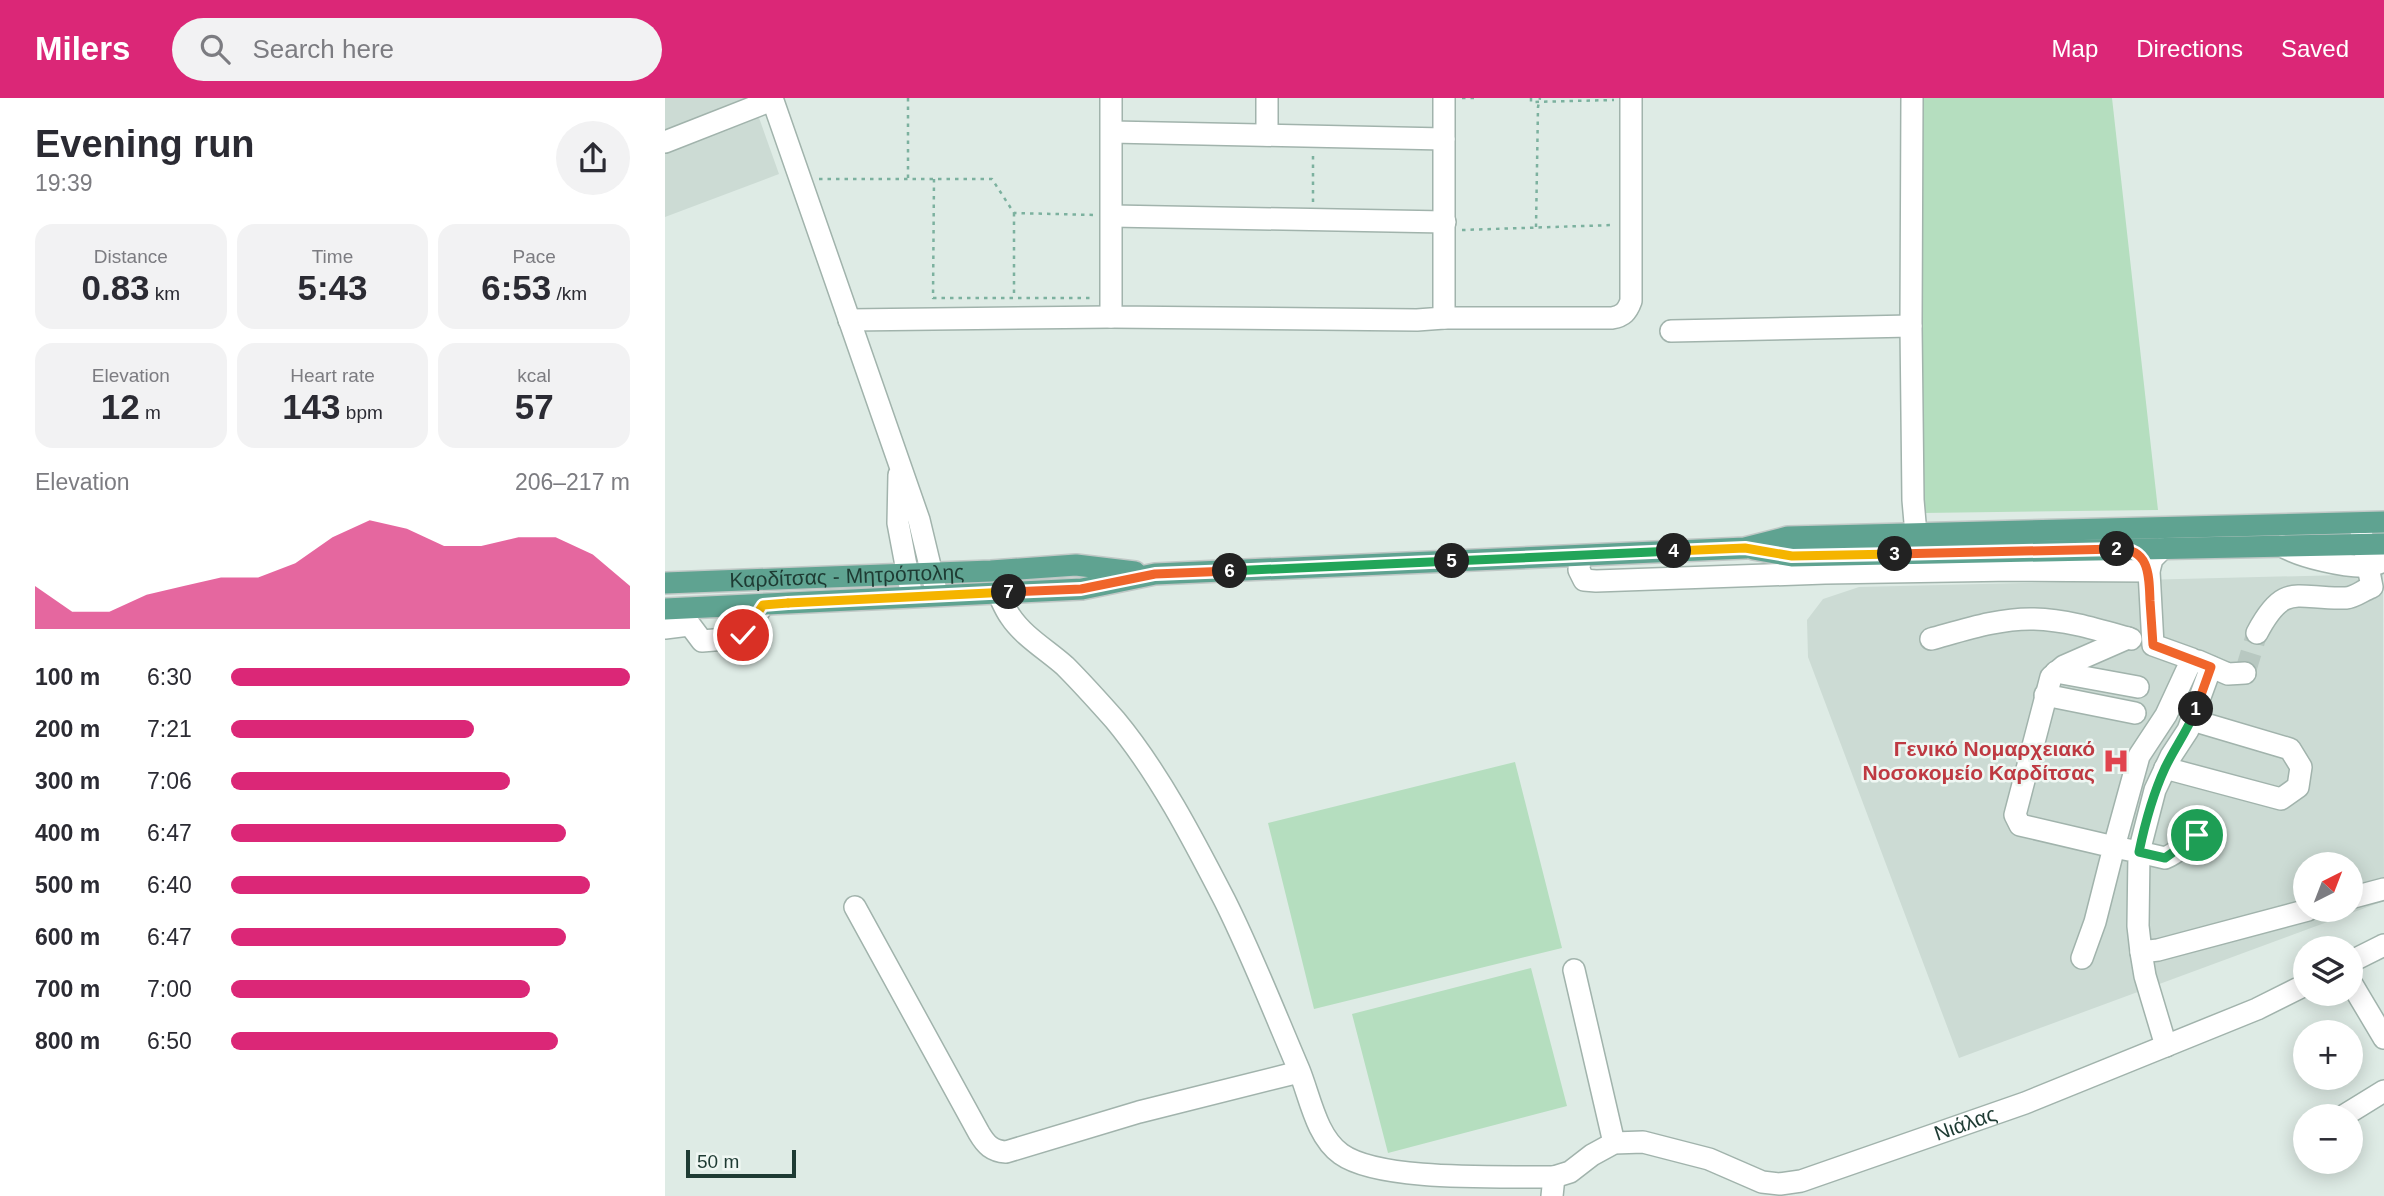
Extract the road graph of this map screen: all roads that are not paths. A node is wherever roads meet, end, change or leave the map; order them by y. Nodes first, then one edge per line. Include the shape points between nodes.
1 (1111, 98) edge
2 (1267, 98) edge
3 (1444, 98) edge
4 (1912, 98) edge
5 (772, 99) edge
6 (1631, 99) edge
7 (1112, 132) junction
8 (1267, 135) junction
9 (1444, 139) junction
10 (665, 142) edge
11 (1112, 216) junction
12 (1445, 226) junction
13 (1111, 308) junction
14 (1444, 318) junction
15 (849, 320) junction
16 (1911, 326) junction
17 (1671, 331) dead end
18 (899, 462) junction
19 (2360, 523) junction
20 (2384, 523) edge
21 (1916, 534) junction
22 (2373, 544) edge
23 (2282, 545) junction
24 (1745, 548) junction
25 (2163, 548) junction
26 (2129, 549) junction
27 (2015, 550) junction
28 (1989, 551) junction
29 (1580, 556) junction
30 (2149, 571) junction
31 (907, 573) junction
32 (933, 573) junction
33 (1155, 574) junction
34 (2377, 577) edge
35 (665, 583) edge
36 (998, 593) junction
37 (937, 595) junction
38 (912, 597) junction
39 (763, 605) junction
40 (677, 614) edge
41 (665, 628) edge
42 (2257, 633) tunnel mouth
43 (2128, 638) junction
44 (1931, 639) dead end
45 (2153, 645) junction
46 (2201, 663) junction
47 (2056, 671) junction
48 (2245, 673) dead end
49 (2139, 687) dead end
50 (2045, 695) junction
51 (2135, 713) dead end
52 (2192, 720) junction
53 (2165, 768) junction
54 (2214, 837) dead end
55 (2114, 847) junction
56 (2139, 852) junction
57 (2384, 889) edge
58 (2363, 895) edge
59 (855, 907) dead end
60 (2293, 914) edge
61 (2384, 945) edge
62 (2141, 952) junction
63 (2363, 956) edge
64 (2082, 958) dead end
65 (1574, 970) dead end
66 (2293, 991) edge
67 (2363, 1003) edge
68 (2384, 1038) edge
69 (2166, 1046) junction
70 (1299, 1072) junction
71 (2384, 1091) edge
72 (2363, 1104) edge
73 (1614, 1143) junction
74 (1553, 1187) edge

1 - 7 street
2 - 8 street
3 - 9 street
4 - 16 street
5 - 10 street
5 - 15 street
6 - 14 street via 1631,301 1627,311 1612,318
7 - 8 street
7 - 11 street
8 - 9 street
9 - 12 street
11 - 12 street
11 - 13 street
12 - 14 street
13 - 14 street
13 - 15 street
15 - 18 street
16 - 17 street
16 - 21 street
18 - 31 street via 898,523
18 - 32 street
19 - 20 main road, Καρδίτσας - Μητρόπολης
19 - 22 street
19 - 27 main road, Καρδίτσας - Μητρόπολης
21 - 24 main road, Καρδίτσας - Μητρόπολης via 1788,537
21 - 28 main road, Καρδίτσας - Μητρόπολης
22 - 23 main road, Καρδίτσας - Μητρόπολης
22 - 34 street
23 - 25 main road, Καρδίτσας - Μητρόπολης
23 - 34 street
24 - 28 main road, Καρδίτσας - Μητρόπολης via 1792,556
24 - 29 main road, Καρδίτσας - Μητρόπολης
25 - 26 main road, Καρδίτσας - Μητρόπολης
25 - 30 street
26 - 27 main road, Καρδίτσας - Μητρόπολης
26 - 30 street
27 - 28 main road, Καρδίτσας - Μητρόπολης
27 - 30 street
28 - 29 street via 1825,573 1596,582 1581,576
29 - 33 main road, Καρδίτσας - Μητρόπολης
30 - 45 street
31 - 32 main road, Καρδίτσας - Μητρόπολης
31 - 35 main road, Καρδίτσας - Μητρόπολης
31 - 38 street
32 - 33 main road, Καρδίτσας - Μητρόπολης via 1076,565
32 - 37 street
33 - 36 main road, Καρδίτσας - Μητρόπολης via 1081,589
34 - 42 street via 2348,598 2309,595 2281,599
36 - 37 main road, Καρδίτσας - Μητρόπολης
36 - 70 street via 1020,628 1077,678 1155,776 1224,900
37 - 38 main road, Καρδίτσας - Μητρόπολης
38 - 39 main road, Καρδίτσας - Μητρόπολης
39 - 40 main road, Καρδίτσας - Μητρόπολης
39 - 40 street via 738,638 702,641
40 - 41 street
43 - 44 street via 2071,623 2033,619
43 - 45 street
43 - 47 street
45 - 46 street
46 - 48 street via 2228,674
46 - 52 street
46 - 55 street via 2139,756
47 - 49 street
47 - 50 street
50 - 51 street
50 - 55 street via 2016,821
52 - 53 street
52 - 53 street via 2290,749 2301,767 2298,787 2281,799
53 - 56 street
54 - 56 street via 2193,837 2165,858
55 - 56 street
55 - 64 street
56 - 62 street
57 - 58 street
59 - 70 street via 979,1133 995,1151 1006,1152 1139,1112
60 - 62 street
61 - 63 street
62 - 69 street
65 - 73 street
66 - 69 street, Νιάλας
67 - 68 street
69 - 73 street, Νιάλας via 2025,1103 1801,1181 1762,1182 1709,1159 1663,1146
70 - 74 street via 1323,1133 1342,1155 1357,1162 1378,1169
71 - 72 street
73 - 74 street via 1592,1154

